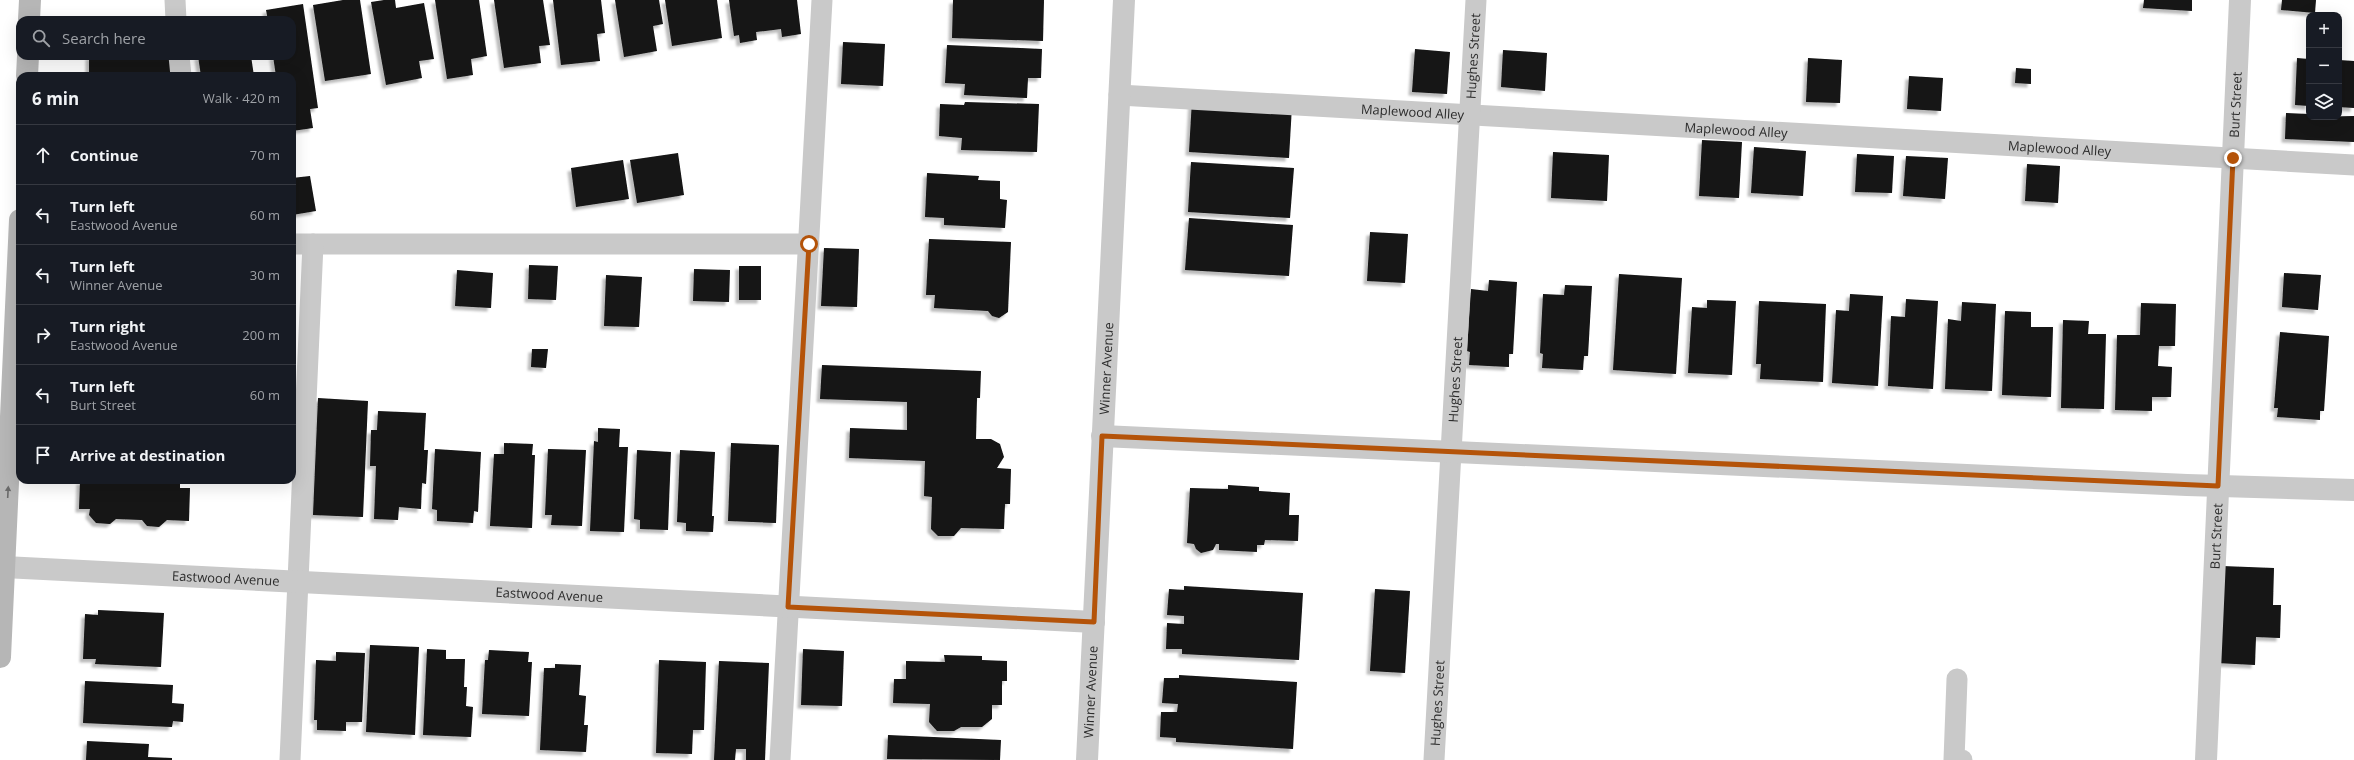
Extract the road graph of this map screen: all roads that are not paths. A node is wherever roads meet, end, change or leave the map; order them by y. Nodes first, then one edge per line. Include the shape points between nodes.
1 (30, 0) edge
2 (175, 0) edge
3 (822, 0) edge
4 (1124, 0) edge
5 (1476, 0) edge
6 (2240, 0) edge
7 (29, 16) edge
8 (176, 16) edge
9 (28, 60) edge
10 (179, 60) edge
11 (27, 72) edge
12 (181, 72) edge
13 (1119, 95) junction
14 (1469, 115) junction
15 (2233, 158) junction
16 (2354, 165) edge
17 (296, 244) edge
18 (313, 244) junction
19 (809, 244) junction
20 (16, 292) edge
21 (6, 413) edge
22 (1102, 436) junction
23 (1450, 452) junction
24 (2218, 486) junction
25 (2354, 490) edge
26 (4, 567) junction
27 (297, 582) junction
28 (788, 607) junction
29 (1094, 622) junction
30 (0, 657) edge
31 (1957, 679) dead end
32 (290, 760) edge
33 (780, 760) edge
34 (1087, 760) edge
35 (1434, 760) edge
36 (1962, 760) edge
37 (2206, 760) edge

1 - 7 street
2 - 8 lane
3 - 19 lane
4 - 13 street, Winner Avenue
5 - 14 lane, Hughes Street
6 - 15 street, Burt Street
9 - 11 street
10 - 12 lane
13 - 14 lane, Maplewood Alley
13 - 22 street, Winner Avenue
14 - 15 lane, Maplewood Alley
14 - 23 lane, Hughes Street
15 - 16 lane, Maplewood Alley
15 - 24 street, Burt Street
17 - 18 lane
18 - 19 lane
18 - 27 lane
19 - 28 lane
20 - 21 street
26 -> 21 street
22 - 23 street
22 - 29 street, Winner Avenue
23 - 24 street
23 - 35 lane, Hughes Street
24 - 25 street
24 - 37 street, Burt Street
26 - 27 street, Eastwood Avenue
26 - 30 street
27 - 28 street, Eastwood Avenue
27 - 32 lane
28 - 29 street, Eastwood Avenue
28 - 33 lane
29 - 34 street, Winner Avenue
31 - 36 lane via 1954,760

